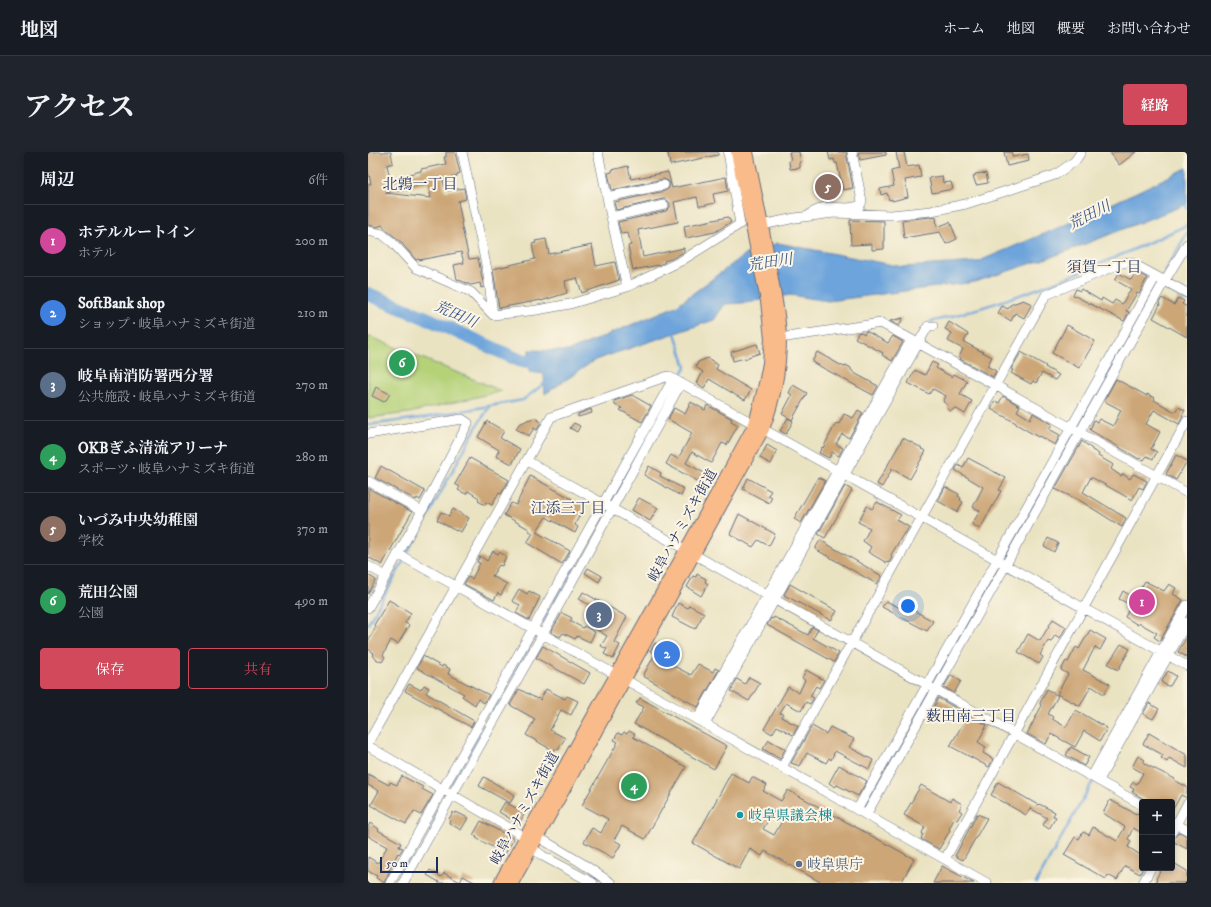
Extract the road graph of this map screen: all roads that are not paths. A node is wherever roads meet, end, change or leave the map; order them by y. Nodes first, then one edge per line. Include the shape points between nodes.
1 (462, 152) edge
2 (598, 152) edge
3 (728, 152) edge
4 (737, 152) edge
5 (747, 152) edge
6 (852, 152) edge
7 (1081, 152) edge
8 (664, 185) dead end
9 (607, 197) junction
10 (664, 205) dead end
11 (804, 216) junction
12 (611, 217) junction
13 (368, 231) edge
14 (758, 232) junction
15 (1187, 244) edge
16 (1156, 276) junction
17 (1165, 281) junction
18 (627, 286) junction
19 (1187, 294) edge
20 (493, 315) junction
21 (933, 326) dead end
22 (777, 331) junction
23 (915, 341) junction
24 (677, 381) junction
25 (995, 384) junction
26 (1187, 421) edge
27 (759, 426) junction
28 (1075, 430) junction
29 (368, 434) edge
30 (527, 461) junction
31 (841, 473) junction
32 (1156, 476) junction
33 (368, 481) edge
34 (1187, 493) edge
35 (603, 504) junction
36 (612, 509) junction
37 (422, 511) junction
38 (921, 518) junction
39 (690, 552) junction
40 (399, 555) junction
41 (997, 560) junction
42 (1006, 565) junction
43 (368, 566) edge
44 (386, 576) junction
45 (456, 586) junction
46 (771, 597) junction
47 (1187, 605) edge
48 (368, 608) edge
49 (1083, 608) junction
50 (1187, 622) edge
51 (533, 629) junction
52 (543, 634) junction
53 (852, 642) junction
54 (1164, 654) junction
55 (1187, 666) edge
56 (620, 677) junction
57 (928, 684) junction
58 (937, 689) junction
59 (697, 720) junction
60 (705, 724) junction
61 (1013, 733) junction
62 (368, 744) edge
63 (782, 767) junction
64 (1095, 778) junction
65 (443, 790) junction
66 (452, 795) junction
67 (1139, 803) edge
68 (1187, 804) edge
69 (857, 810) junction
70 (866, 815) junction
71 (1175, 823) edge
72 (1175, 827) edge
73 (1187, 830) edge
74 (525, 837) junction
75 (538, 837) junction
76 (532, 848) junction
77 (944, 859) junction
78 (1149, 871) edge
79 (390, 883) edge
80 (403, 883) edge
81 (500, 883) edge
82 (512, 883) edge
83 (593, 883) edge
84 (611, 883) edge
85 (987, 883) edge
86 (1143, 883) edge

1 - 20 street via 488,274
2 - 9 street
3 - 18 street via 740,224 681,261
4 - 14 main road, 岐阜ハナミズキ街道
5 - 14 main road, 岐阜ハナミズキ街道
6 - 11 street via 862,202 860,206 824,207
7 - 11 street via 1075,162 1055,175 966,204 892,215 834,213
8 - 9 street
9 - 12 street
10 - 12 street
11 - 14 street
12 - 18 street
13 - 20 street via 382,234 416,268 471,292
14 - 22 main road, 岐阜ハナミズキ街道 via 767,301
15 - 17 street
16 - 17 street
16 - 25 street via 1130,262 1122,263 1046,295
16 - 28 street
17 - 19 street
17 - 28 street
18 - 20 street via 570,304
21 - 23 street via 928,326
22 - 23 street via 881,323
22 - 27 main road, 岐阜ハナミズキ街道 via 771,339
23 - 25 street
23 - 31 street
24 - 27 street
24 - 30 street via 668,376 551,417
24 - 35 street
24 - 36 street
25 - 28 street
25 - 38 street
26 - 32 street
27 - 31 street
27 - 39 main road, 岐阜ハナミズキ街道
28 - 32 street
28 - 41 street
28 - 42 street
29 - 37 street via 462,419 468,423
30 - 35 street
30 - 45 street
31 - 38 street
31 - 46 street
32 - 34 street
32 - 49 street
33 - 37 street
35 - 36 street
35 - 51 street
36 - 39 street
36 - 52 street
37 - 40 street
38 - 41 street
38 - 53 street
39 - 46 street
39 - 56 main road, 岐阜ハナミズキ街道
40 - 44 street
40 - 45 street
41 - 42 street
41 - 57 street
42 - 49 street
42 - 58 street
43 - 44 street
44 - 48 street
45 - 51 street
45 - 62 street
46 - 53 street
46 - 59 street
46 - 60 street
47 - 54 street
49 - 54 street
49 - 61 street
50 - 54 street
51 - 52 street
51 - 65 street
52 - 56 street
52 - 66 street
53 - 57 street
53 - 63 street
54 - 55 street
54 - 64 street
56 - 59 street
56 - 74 main road, 岐阜ハナミズキ街道
56 - 75 main road, 岐阜ハナミズキ街道
57 - 58 street
57 - 69 street
58 - 61 street
58 - 70 street
59 - 60 street
60 - 63 street
61 - 64 street
61 - 77 street
62 - 65 street
63 - 69 street
64 - 67 street
65 - 66 street
65 - 79 street
66 - 74 street
66 - 80 street
68 - 71 street
69 - 70 street
70 - 77 street
72 - 73 street
74 - 75 street
74 - 76 street
74 - 81 main road, 岐阜ハナミズキ街道
75 - 76 main road, 岐阜ハナミズキ街道
75 - 84 street
76 - 82 main road, 岐阜ハナミズキ街道
76 - 83 street
77 - 85 street
78 - 86 street

